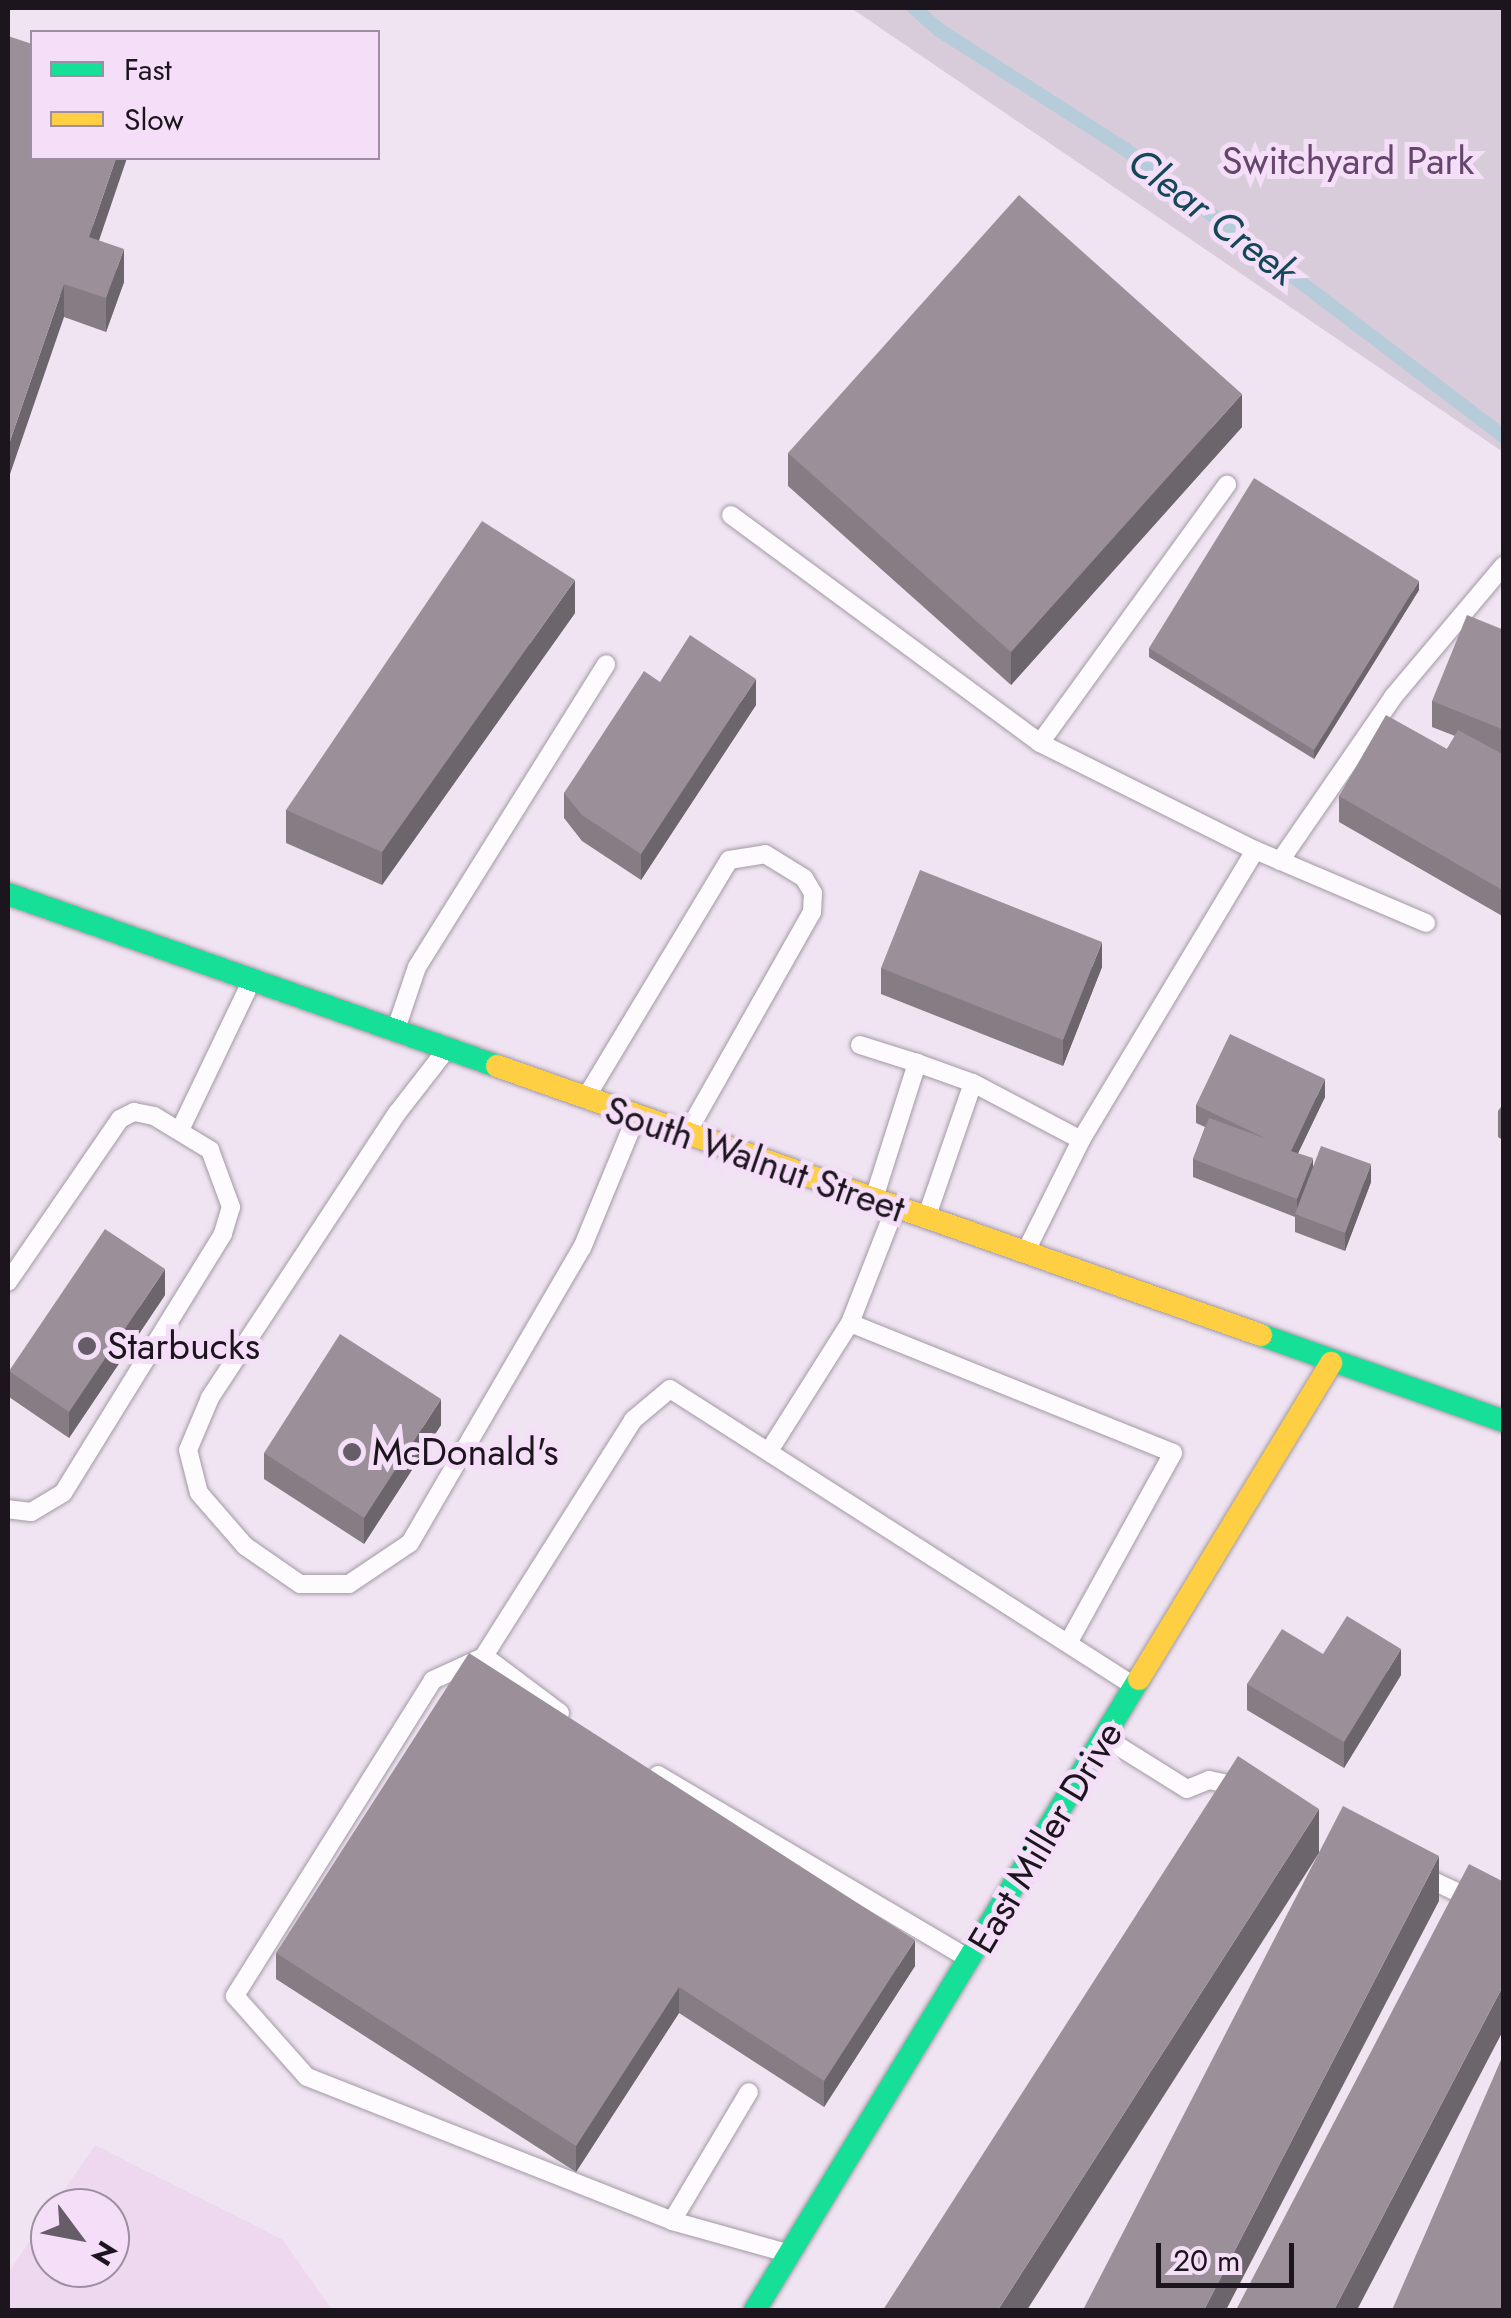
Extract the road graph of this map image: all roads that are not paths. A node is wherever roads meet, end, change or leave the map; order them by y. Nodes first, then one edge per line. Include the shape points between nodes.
1 (1227, 485) dead end
2 (731, 515) dead end
3 (1504, 565) edge
4 (606, 664) dead end
5 (1040, 743) junction
6 (1256, 850) junction
7 (1280, 861) junction
8 (8, 894) edge
9 (1426, 923) dead end
10 (252, 981) junction
11 (395, 1032) junction
12 (860, 1045) dead end
13 (447, 1050) junction
14 (917, 1063) junction
15 (974, 1083) junction
16 (586, 1099) junction
17 (636, 1117) junction
18 (181, 1128) junction
19 (686, 1135) junction
20 (1081, 1140) junction
21 (884, 1204) junction
22 (926, 1219) junction
23 (1025, 1254) junction
24 (8, 1282) edge
25 (850, 1323) junction
26 (1331, 1363) junction
27 (1504, 1421) edge
28 (769, 1451) junction
29 (8, 1509) edge
30 (1068, 1642) junction
31 (484, 1656) junction
32 (1136, 1687) junction
33 (574, 1723) edge
34 (1106, 1738) junction
35 (634, 1761) edge
36 (1265, 1798) edge
37 (1401, 1866) edge
38 (1504, 1914) edge
39 (970, 1960) junction
40 (749, 2092) dead end
41 (672, 2221) junction
42 (790, 2254) junction
43 (755, 2310) edge

1 - 5 lane
2 - 5 lane
3 - 7 lane via 1393,698
4 - 11 lane via 417,967
5 - 6 lane
6 - 7 lane
6 - 20 lane
7 - 9 lane
8 - 10 main road, South Walnut Street
10 - 11 main road, South Walnut Street
10 - 18 lane
11 - 13 main road, South Walnut Street
12 - 14 lane
13 - 16 main road, South Walnut Street
13 - 17 lane via 397,1113 210,1398 188,1450 199,1493 246,1546 300,1584 349,1584 410,1543 582,1248
14 - 15 lane
14 - 21 lane
15 - 20 lane
15 - 22 lane
16 - 17 main road, South Walnut Street
16 - 19 lane via 729,860 765,854 804,878 813,893 812,912
17 - 19 main road, South Walnut Street
18 - 24 lane via 134,1112 120,1119
18 - 29 lane via 210,1150 225,1178 231,1207 223,1234 64,1494 31,1512
19 - 21 main road, South Walnut Street
20 - 23 lane
21 - 22 main road, South Walnut Street
21 - 25 lane
22 - 23 main road, South Walnut Street
23 - 26 main road, South Walnut Street
25 - 28 lane
25 - 30 lane via 1174,1453
26 - 27 main road, South Walnut Street
26 - 32 main road, East Miller Drive
28 - 30 lane
28 - 31 lane via 670,1389 632,1420
30 - 32 lane
31 - 33 lane
31 - 41 lane via 433,1680 235,1996 307,2077
32 - 34 main road, East Miller Drive
34 - 36 lane via 1187,1789 1231,1780
34 - 39 main road, East Miller Drive
35 - 39 lane
37 - 38 lane
39 - 42 main road, East Miller Drive
40 - 41 lane
41 - 42 lane
42 - 43 main road, East Miller Drive

